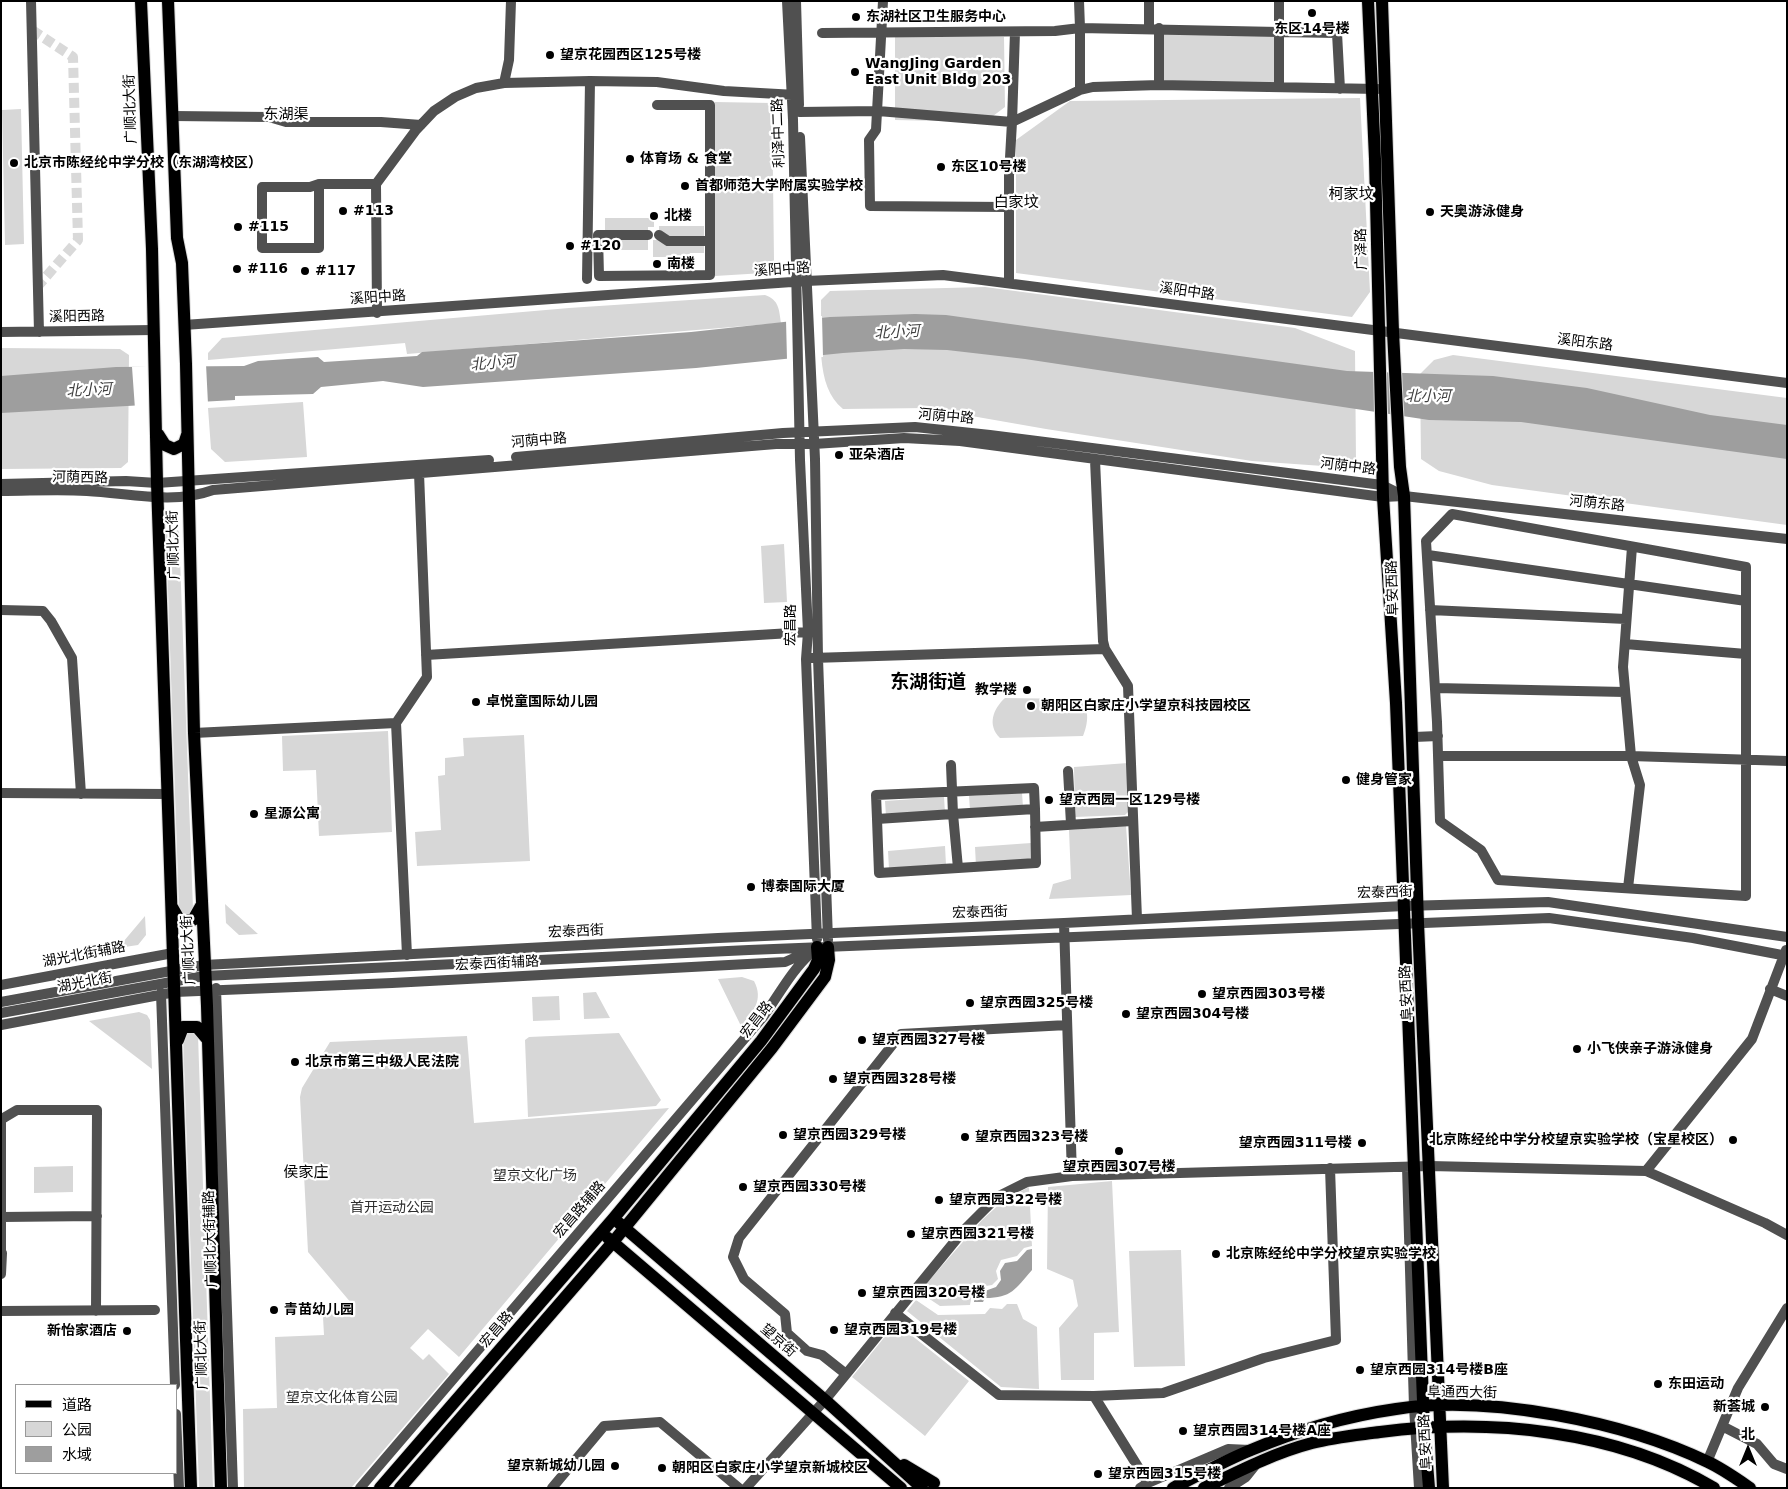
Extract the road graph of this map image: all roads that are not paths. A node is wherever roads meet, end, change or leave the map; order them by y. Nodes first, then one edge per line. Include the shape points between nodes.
1 (31, 1) edge
2 (141, 1) edge
3 (168, 1) edge
4 (511, 1) edge
5 (787, 1) edge
6 (796, 1) edge
7 (883, 1) edge
8 (1079, 1) edge
9 (1149, 1) edge
10 (1279, 1) edge
11 (1368, 1) edge
12 (1382, 1) edge
13 (1080, 28) junction
14 (1154, 28) junction
15 (1015, 32) junction
16 (1278, 32) junction
17 (822, 33) dead end
18 (883, 33) junction
19 (590, 82) junction
20 (504, 83) junction
21 (1159, 85) junction
22 (1279, 88) junction
23 (1340, 89) junction
24 (1080, 90) junction
25 (1378, 90) junction
26 (794, 95) junction
27 (657, 105) dead end
28 (878, 111) junction
29 (799, 112) junction
30 (173, 116) junction
31 (1012, 122) junction
32 (421, 125) junction
33 (318, 184) junction
34 (376, 184) junction
35 (1008, 207) junction
36 (648, 235) dead end
37 (659, 235) dead end
38 (710, 241) junction
39 (650, 273) junction
40 (587, 279) dead end
41 (801, 282) junction
42 (1009, 282) junction
43 (650, 293) junction
44 (377, 312) junction
45 (184, 325) junction
46 (154, 330) junction
47 (1379, 331) junction
48 (1, 332) edge
49 (39, 332) junction
50 (1393, 332) junction
51 (804, 362) junction
52 (1787, 383) edge
53 (188, 430) junction
54 (157, 431) junction
55 (799, 432) junction
56 (812, 432) junction
57 (814, 444) junction
58 (799, 445) junction
59 (1095, 460) junction
60 (419, 472) junction
61 (187, 481) junction
62 (157, 483) junction
63 (1, 484) edge
64 (1, 491) edge
65 (1383, 491) junction
66 (187, 496) junction
67 (1404, 496) junction
68 (158, 498) junction
69 (1787, 539) edge
70 (1632, 547) junction
71 (1428, 555) junction
72 (1629, 583) junction
73 (1746, 601) junction
74 (1, 610) edge
75 (1430, 610) junction
76 (1626, 619) junction
77 (808, 632) junction
78 (1624, 644) junction
79 (1105, 649) junction
80 (1746, 654) junction
81 (426, 655) junction
82 (818, 658) junction
83 (806, 659) junction
84 (1435, 688) junction
85 (1625, 692) junction
86 (396, 723) junction
87 (194, 733) junction
88 (1438, 736) junction
89 (1414, 737) junction
90 (1438, 756) junction
91 (1631, 756) junction
92 (1746, 760) junction
93 (1787, 761) edge
94 (951, 765) dead end
95 (1068, 771) dead end
96 (952, 792) junction
97 (1, 793) edge
98 (81, 794) junction
99 (168, 794) junction
100 (1035, 809) junction
101 (953, 814) junction
102 (877, 819) junction
103 (1132, 821) junction
104 (1071, 824) junction
105 (1035, 827) junction
106 (958, 868) junction
107 (1628, 888) junction
108 (172, 906) junction
109 (201, 906) junction
110 (1404, 906) junction
111 (1418, 906) junction
112 (1137, 919) junction
113 (1418, 923) junction
114 (1064, 924) junction
115 (1405, 924) junction
116 (828, 933) junction
117 (816, 934) junction
118 (1787, 937) edge
119 (1064, 939) junction
120 (823, 947) junction
121 (173, 953) junction
122 (1786, 953) edge
123 (407, 955) junction
124 (204, 970) junction
125 (174, 980) junction
126 (1, 985) edge
127 (211, 989) junction
128 (1770, 989) junction
129 (161, 993) junction
130 (1787, 996) edge
131 (1, 1002) edge
132 (1, 1013) edge
133 (1, 1025) edge
134 (1066, 1025) junction
135 (208, 1040) junction
136 (176, 1042) junction
137 (1, 1119) edge
138 (1411, 1166) junction
139 (1430, 1166) junction
140 (1330, 1168) junction
141 (1646, 1171) junction
142 (1072, 1176) junction
143 (97, 1216) junction
144 (2, 1217) edge
145 (613, 1219) junction
146 (625, 1228) junction
147 (601, 1233) junction
148 (1787, 1236) edge
149 (613, 1242) junction
150 (1, 1253) edge
151 (1, 1274) edge
152 (1787, 1308) edge
153 (154, 1310) dead end
154 (1, 1311) edge
155 (96, 1311) junction
156 (895, 1312) junction
157 (846, 1374) junction
158 (175, 1384) edge
159 (1094, 1396) junction
160 (825, 1400) junction
161 (1439, 1406) junction
162 (1419, 1407) junction
163 (814, 1413) junction
164 (1722, 1426) junction
165 (1440, 1427) junction
166 (1420, 1428) junction
167 (1250, 1450) junction
168 (886, 1457) junction
169 (1259, 1461) junction
170 (1707, 1462) junction
171 (178, 1463) edge
172 (877, 1466) junction
173 (1787, 1469) edge
174 (1144, 1485) edge
175 (937, 1486) edge
176 (179, 1488) edge
177 (191, 1488) edge
178 (221, 1488) edge
179 (233, 1488) edge
180 (360, 1488) edge
181 (380, 1488) edge
182 (400, 1488) edge
183 (552, 1488) edge
184 (739, 1488) edge
185 (746, 1488) edge
186 (888, 1488) edge
187 (901, 1488) edge
188 (922, 1488) edge
189 (1173, 1488) edge
190 (1204, 1488) edge
191 (1229, 1488) edge
192 (1419, 1488) edge
193 (1428, 1488) edge
194 (1443, 1488) edge
195 (1714, 1488) edge
196 (1750, 1488) edge

1 - 49 street
2 - 46 main road, 广顺北大街
3 - 30 main road
4 - 20 street via 509,60
5 - 26 street, 利泽中二路
6 - 26 street, 利泽中二路
7 - 18 street
8 - 13 street
9 - 14 street
10 - 16 street
11 - 25 main road, 广泽路
12 - 25 main road, 广泽路
13 - 14 street
13 - 15 street
13 - 24 street
14 - 16 street
14 - 21 street
15 - 18 street
15 - 31 street
16 - 22 street
16 - 23 street via 1337,33
17 - 18 street
18 - 28 street
19 - 20 street
19 - 26 street via 657,82 724,91
19 - 40 street
20 - 32 street via 476,88 455,97 434,111
21 - 22 street
21 - 24 street
22 - 23 street
23 - 25 street
24 - 31 street
25 - 47 main road, 广泽路
25 - 50 main road, 广泽路
26 - 29 street, 利泽中二路
26 - 41 street, 利泽中二路
27 - 38 street via 710,105
28 - 29 street
28 - 31 street
28 - 35 street via 876,130 869,140 870,206
29 - 41 street, 利泽中二路
30 - 32 street
30 - 45 main road
31 - 35 street
32 - 34 street
33 - 33 street via 310,187 262,187 262,248 319,248
33 - 34 street
34 - 44 street
35 - 42 street
36 - 39 street via 598,235 599,276
37 - 38 street via 668,241
38 - 39 street via 710,275
39 - 43 street
41 - 42 street, 溪阳中路 via 943,275
41 - 43 street, 溪阳中路
41 - 51 street, 利泽中二路
42 - 47 street, 溪阳中路
43 - 44 street, 溪阳中路
44 - 45 street, 溪阳中路
45 - 53 main road, 广顺北大街
46 - 49 street, 溪阳西路
46 - 54 main road, 广顺北大街
47 - 50 street, 溪阳东路
47 - 65 main road, 广泽路
48 - 49 street, 溪阳西路
50 - 52 street, 溪阳东路
50 - 67 main road, 广泽路
51 - 55 street, 利泽中二路
51 - 56 street, 利泽中二路
53 - 54 main road via 184,444 174,449 162,443
53 - 61 main road, 广顺北大街
54 - 62 main road, 广顺北大街
55 - 56 street, 河荫中路
55 - 58 street, 利泽中二路
55 - 61 street, 河荫中路 via 506,458
56 - 57 street, 宏昌路
56 - 65 street, 河荫中路 via 893,428 959,431
57 - 58 street, 河荫中路
57 - 59 street, 河荫中路 via 931,439 992,444
57 - 82 street, 宏昌路
58 - 60 street, 河荫中路 via 776,444
58 - 77 street, 宏昌路
59 - 65 street, 河荫中路
59 - 79 street
60 - 66 street, 河荫中路 via 213,490
60 - 81 street
61 - 62 street, 河荫中路
61 - 66 main road, 广顺北大街
62 - 63 street, 河荫西路
62 - 68 main road, 广顺北大街
64 - 68 street, 河荫西路 via 85,491
65 - 67 street, 河荫中路
65 - 110 main road, 阜安西路
66 - 68 street, 河荫西路
66 - 87 main road, 广顺北大街
67 - 69 street, 河荫东路
67 - 89 main road, 阜安西路
68 - 99 main road, 广顺北大街
70 - 71 street via 1452,514 1426,541
70 - 72 street
70 - 73 street via 1746,568
71 - 72 street
71 - 75 street
72 - 73 street
72 - 76 street
73 - 80 street
74 - 98 street via 43,611 72,658
75 - 76 street
75 - 84 street
76 - 78 street
77 - 81 street
77 - 83 street, 宏昌路
78 - 80 street
78 - 85 street
79 - 82 street
79 - 103 street via 1128,686
80 - 92 street
81 - 86 street via 427,677
82 - 83 street
82 - 116 street, 宏昌路
83 - 117 street, 宏昌路
84 - 85 street
84 - 88 street
85 - 91 street
86 - 87 street
86 - 123 street
87 - 109 main road, 广顺北大街
88 - 89 street
88 - 90 street
89 - 111 main road, 阜安西路
90 - 91 street
90 - 107 street via 1440,820 1481,850 1498,880
91 - 92 street
91 - 107 street via 1640,785
92 - 93 street
92 - 107 street via 1746,896
94 - 96 street
95 - 104 street
96 - 100 street via 1034,788
96 - 101 street
96 - 102 street via 876,795
97 - 98 street
98 - 99 street
99 - 108 main road, 广顺北大街
100 - 101 street
100 - 105 street
101 - 102 street
101 - 106 street
102 - 106 street via 879,873
103 - 104 street
103 - 112 street
104 - 105 street
105 - 106 street via 1036,863
108 - 109 main road via 180,921 192,920
108 - 121 main road, 广顺北大街
109 - 124 main road, 广顺北大街
110 - 111 street, 宏泰西街
110 - 112 street, 宏泰西街
110 - 115 main road, 阜安西路
111 - 113 main road, 阜安西路
111 - 118 street, 宏泰西街 via 1548,902
112 - 114 street, 宏泰西街
113 - 115 street, 宏泰西街
113 - 122 street, 宏泰西街 via 1549,918
113 - 139 main road, 阜安西路
114 - 116 street, 宏泰西街
114 - 119 street
115 - 119 street, 宏泰西街
115 - 138 main road, 阜安西路
116 - 117 street, 宏泰西街
116 - 120 street, 宏昌路
117 - 120 street, 宏昌路
117 - 123 street, 宏泰西街
119 - 120 street, 宏泰西街
119 - 134 street
120 - 124 street, 宏泰西街
120 - 127 street, 宏泰西街辅路 via 784,962 392,983
120 - 145 main road, 宏昌路 via 808,979 761,1041
120 - 146 main road, 宏昌路 via 828,969 819,986
120 - 180 street, 宏昌路辅路 via 794,968 763,1017
121 - 125 main road, 广顺北大街
121 - 126 street, 湖光北街辅路
122 - 128 street
123 - 124 street, 宏泰西街
124 - 125 street, 宏泰西街
124 - 127 main road, 广顺北大街
125 - 127 street, 宏泰西街辅路
125 - 129 street
125 - 131 street, 湖光北街
125 - 132 street, 湖光北街
125 - 136 main road, 广顺北大街
127 - 135 main road, 广顺北大街
127 - 179 street, 广顺北大街辅路
128 - 130 street
128 - 141 street via 1752,1039
129 - 133 street
129 - 158 street
134 - 142 street
134 - 157 street via 901,1034 738,1238 733,1257 744,1279 785,1314 787,1333 807,1351 822,1355
135 - 136 main road via 197,1027 183,1027
135 - 178 main road, 广顺北大街
136 - 177 main road, 广顺北大街
137 - 143 street via 17,1110 98,1110
137 - 144 street
138 - 139 street
138 - 140 street
138 - 162 main road, 阜安西路
139 - 141 street
139 - 161 main road, 阜安西路
140 - 142 street
140 - 159 street via 1336,1340 1264,1358 1163,1393
141 - 148 street via 1766,1223
142 - 156 street via 1028,1182 997,1197 964,1230
143 - 144 street
143 - 155 street
144 - 150 street
145 - 146 main road, 望京街
145 - 147 main road, 宏昌路
146 - 149 main road, 宏昌路
146 - 160 main road, 望京街
147 - 149 main road
147 - 181 main road, 宏昌路
149 - 163 main road
149 - 182 main road, 宏昌路
150 - 151 street
152 - 164 street via 1738,1388
153 - 155 street
154 - 155 street
156 - 157 street
156 - 159 street via 999,1395
157 - 160 street
159 - 174 street
160 - 163 street
160 - 168 main road, 望京街
161 - 162 main road, 阜通西大街
161 - 165 main road, 阜安西路
161 - 170 main road, 阜通西大街 via 1479,1405 1589,1422 1649,1439
162 - 166 main road, 阜安西路
162 - 167 main road, 阜通西大街 via 1396,1408 1316,1427
163 - 172 main road
163 - 185 street
164 - 170 street
164 - 173 street via 1757,1444 1774,1464
165 - 166 main road
165 - 194 main road, 阜安西路
165 - 195 main road via 1545,1430 1591,1440 1693,1475
166 - 169 main road via 1313,1442
166 - 192 street
166 - 193 main road, 阜安西路
167 - 174 street via 1228,1449
167 - 189 main road, 阜通西大街
168 - 175 main road
168 - 188 main road, 望京街
169 - 190 main road
169 - 191 street via 1246,1477
170 - 196 main road, 阜通西大街
171 - 176 street
172 - 186 main road
172 - 187 main road
183 - 184 street via 604,1426 660,1422

